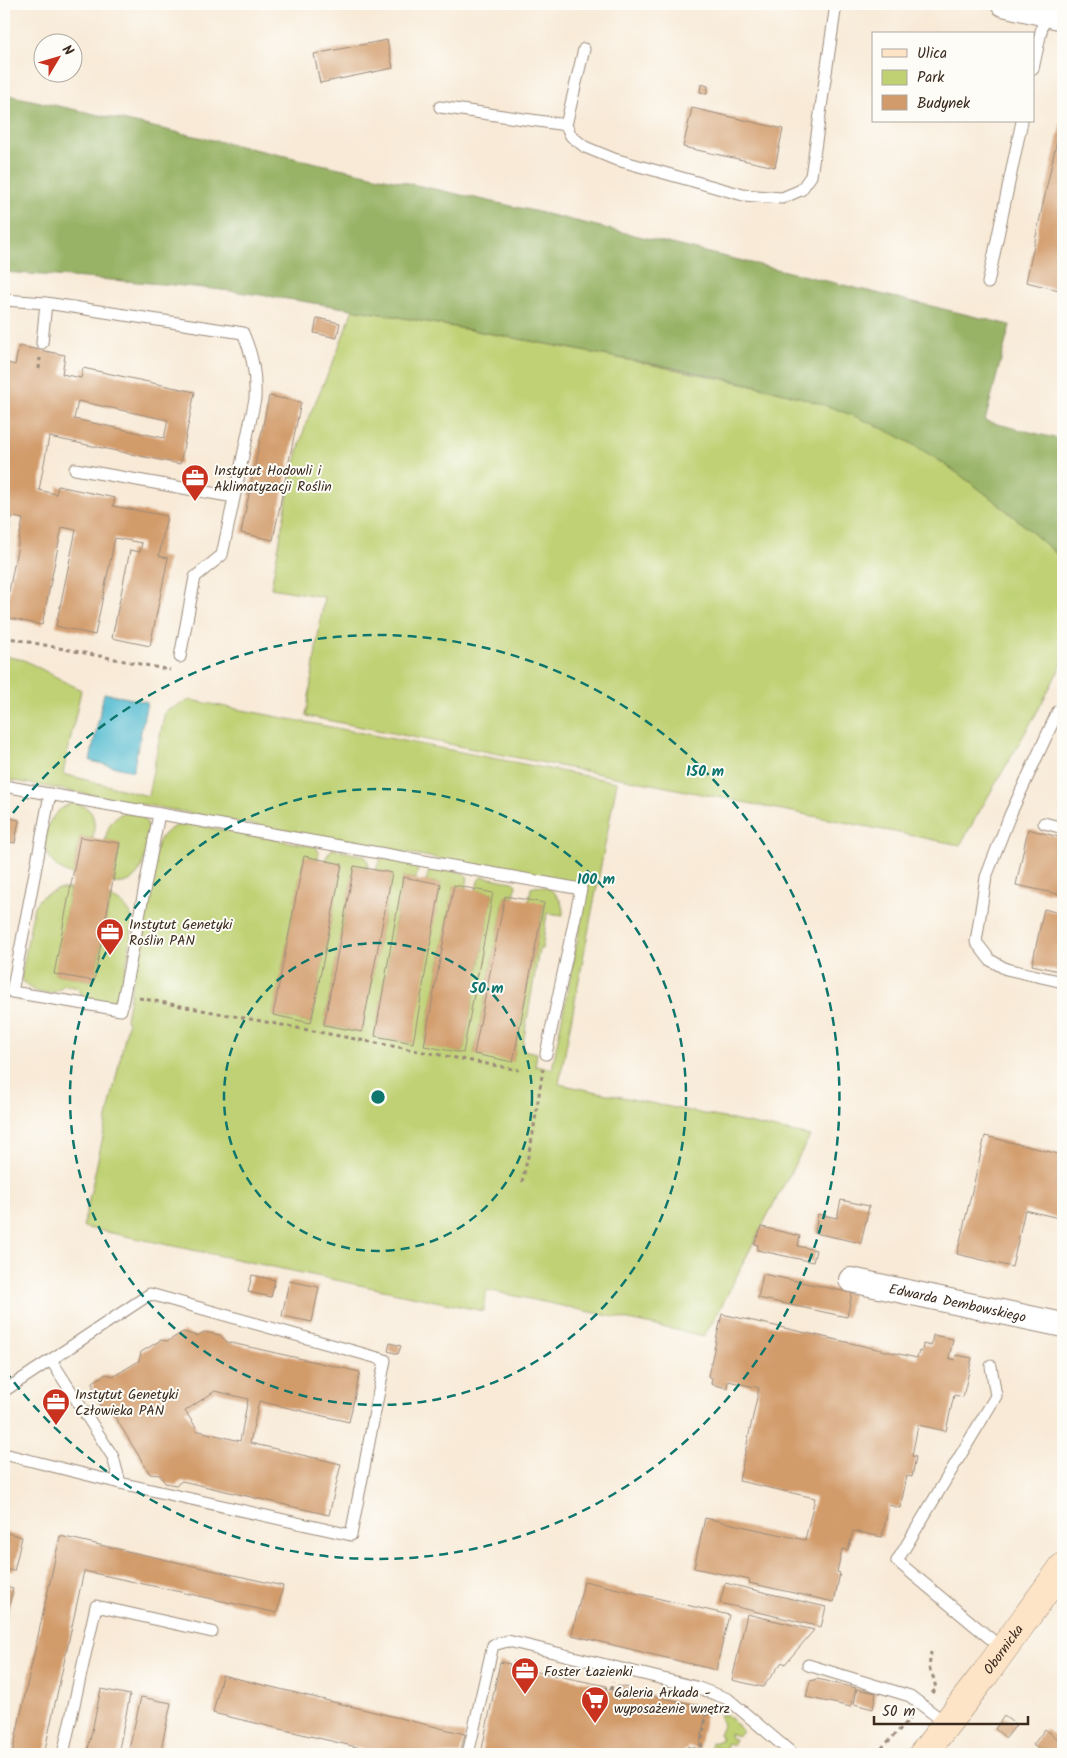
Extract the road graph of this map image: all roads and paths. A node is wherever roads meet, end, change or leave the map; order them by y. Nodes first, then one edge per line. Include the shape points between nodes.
1 (836, 4) edge
2 (1003, 4) edge
3 (1054, 16) edge
4 (584, 49) dead end
5 (1034, 66) edge
6 (440, 107) dead end
7 (1022, 122) edge
8 (566, 125) junction
9 (988, 283) dead end
10 (4, 300) edge
11 (46, 303) junction
12 (42, 343) dead end
13 (76, 469) dead end
14 (234, 497) junction
15 (11, 517) dead end
16 (4, 551) edge
17 (4, 637) edge
18 (180, 657) joint
19 (1058, 711) dead end
20 (4, 786) edge
21 (50, 794) junction
22 (159, 814) junction
23 (1044, 823) dead end
24 (1063, 828) edge
25 (1063, 982) edge
26 (124, 995) junction
27 (8, 996) edge
28 (546, 1054) joint
29 (519, 1070) dead end
30 (522, 1182) dead end
31 (851, 1280) dead end
32 (1063, 1325) edge
33 (51, 1360) junction
34 (991, 1366) dead end
35 (4, 1391) edge
36 (4, 1454) edge
37 (120, 1483) junction
38 (1063, 1567) edge
39 (212, 1632) dead end
40 (1003, 1649) junction
41 (515, 1661) dead end
42 (808, 1665) dead end
43 (513, 1671) dead end
44 (613, 1682) dead end
45 (611, 1690) dead end
46 (709, 1703) dead end
47 (947, 1724) junction
48 (63, 1754) edge
49 (468, 1754) edge
50 (702, 1754) edge
51 (793, 1754) edge
52 (923, 1754) edge

1 - 8 lane via 811,176 800,190 782,198 743,195 614,159 584,147 571,136
2 - 3 street
3 - 5 lane
4 - 8 lane
6 - 8 lane
7 - 9 lane
10 - 11 lane
11 - 12 lane
11 - 14 lane via 242,333 250,349 256,377 255,399
13 - 14 lane
14 - 18 lane via 222,555 195,577
15 - 16 path
17 - 18 path via 178,671
19 - 25 lane via 1010,815 986,877 976,942 990,960 1006,969
20 - 21 lane
21 - 22 lane
21 - 27 lane
22 - 26 lane
22 - 28 lane via 581,889
23 - 24 lane
26 - 27 lane via 121,1010
26 - 29 path
28 - 30 path
31 - 32 street, Edwarda Dembowskiego
33 - 35 lane
33 - 37 lane via 113,1457
33 - 37 lane via 150,1294 385,1360 351,1536
34 - 40 lane via 996,1396 897,1560
36 - 37 lane
38 - 40 main road, Obornicka
39 - 48 lane via 96,1606
40 - 47 main road, Obornicka
41 - 43 path
42 - 47 lane via 910,1696
44 - 45 path
46 - 50 path
47 - 52 main road, Obornicka
49 - 51 lane via 493,1644 508,1641 696,1687 728,1700

